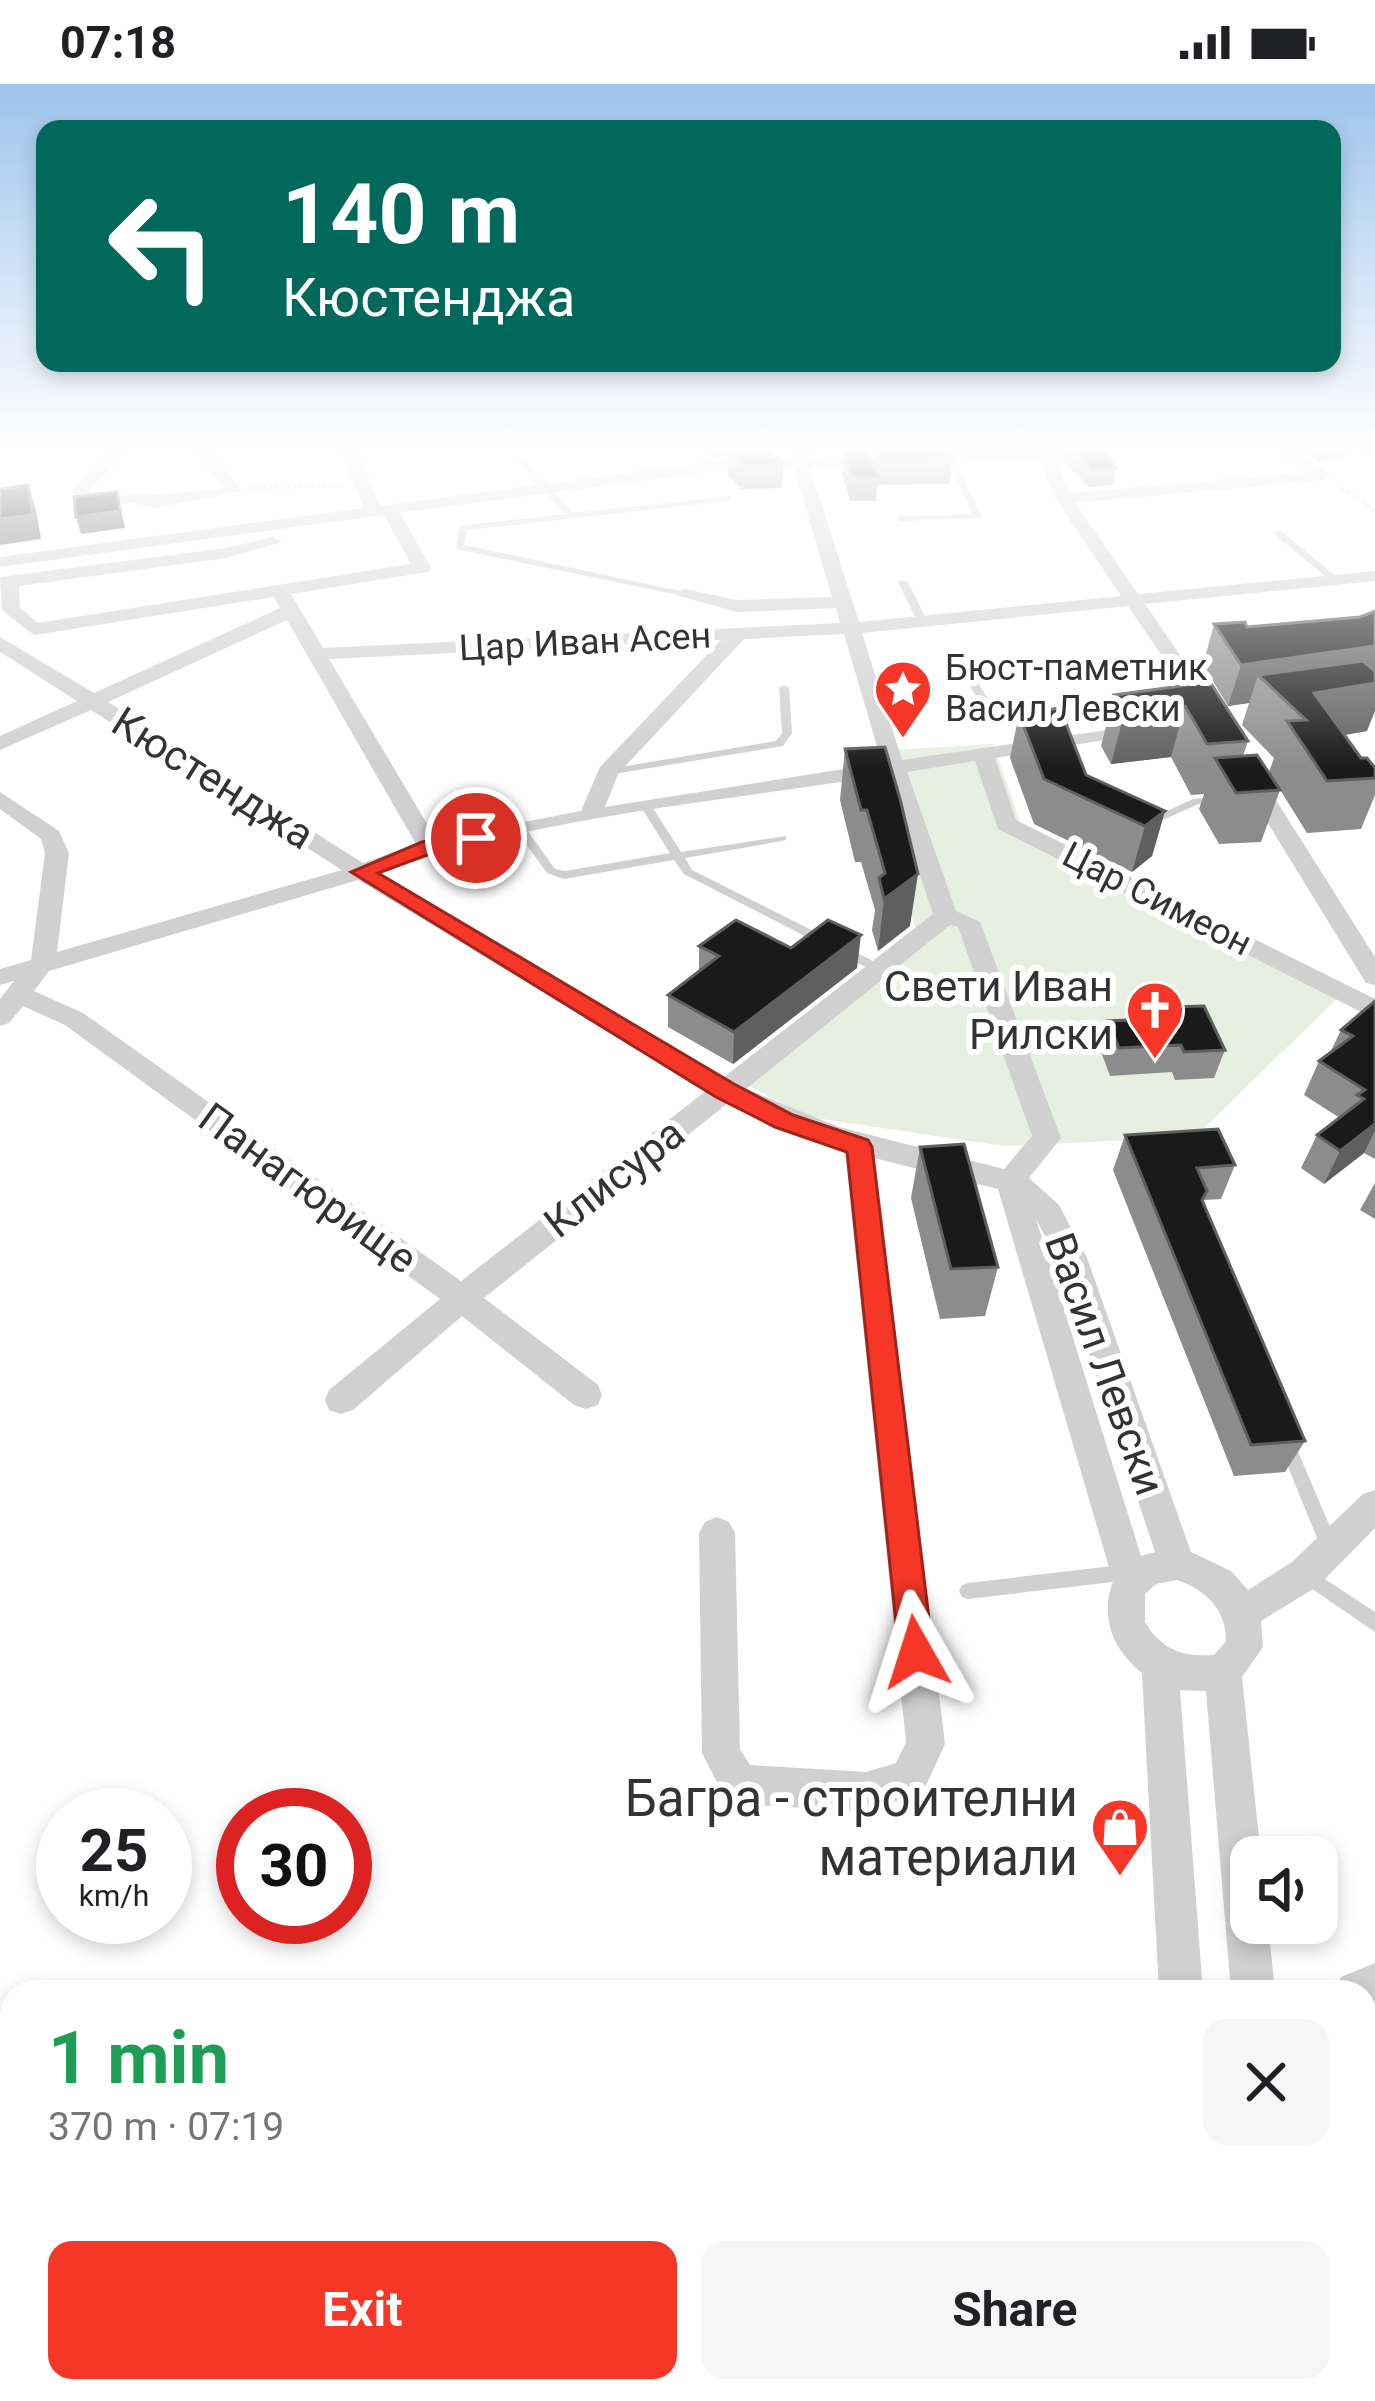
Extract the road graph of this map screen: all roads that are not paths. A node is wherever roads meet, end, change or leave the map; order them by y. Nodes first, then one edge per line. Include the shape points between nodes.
1 (66, 553) edge
2 (229, 553) edge
3 (411, 553) edge
4 (488, 553) edge
5 (827, 553) edge
6 (1100, 553) edge
7 (1303, 553) edge
8 (0, 562) edge
9 (1375, 576) edge
10 (1334, 579) junction
11 (903, 582) dead end
12 (5, 583) edge
13 (279, 590) junction
14 (685, 595) joint
15 (1131, 600) junction
16 (842, 602) junction
17 (292, 610) junction
18 (922, 621) junction
19 (851, 628) junction
20 (736, 635) junction
21 (0, 643) edge
22 (318, 654) junction
23 (963, 667) dead end
24 (784, 688) dead end
25 (90, 700) junction
26 (1202, 719) junction
27 (1226, 737) edge
28 (1038, 743) junction
29 (0, 744) edge
30 (982, 751) junction
31 (1238, 757) edge
32 (893, 767) junction
33 (608, 772) junction
34 (1263, 796) junction
35 (0, 799) edge
36 (647, 807) junction
37 (590, 816) junction
38 (1144, 825) edge
39 (521, 829) junction
40 (782, 838) dead end
41 (430, 847) junction
42 (676, 859) junction
43 (361, 872) junction
44 (946, 916) junction
45 (43, 962) junction
46 (879, 968) junction
47 (1375, 976) edge
48 (11, 986) edge
49 (1375, 1010) edge
50 (0, 1016) edge
51 (725, 1090) junction
52 (859, 1147) junction
53 (1010, 1181) junction
54 (462, 1298) junction
55 (586, 1395) dead end
56 (341, 1400) dead end
57 (1278, 1423) edge
58 (1375, 1505) edge
59 (717, 1533) dead end
60 (1318, 1562) junction
61 (1145, 1573) junction
62 (968, 1591) dead end
63 (1242, 1613) junction
64 (1375, 1623) edge
65 (1160, 1667) junction
66 (1223, 1672) junction
67 (1180, 1980) edge
68 (1252, 1980) edge

1 - 8 street
2 - 12 street
3 - 13 street via 422,568
4 - 14 lane
5 - 16 street
6 - 15 street
7 - 10 lane
9 - 10 street, Цар Иван Асен
10 - 15 street, Цар Иван Асен
11 - 18 lane
12 - 13 street via 11,610 34,629
13 - 17 street
14 - 16 street via 737,606
15 - 18 street, Цар Иван Асен
15 - 26 street
16 - 19 street
17 - 22 street
17 - 25 street
18 - 19 street, Цар Иван Асен
19 - 20 street, Цар Иван Асен
19 - 32 street
20 - 22 street, Цар Иван Асен
20 - 33 street
21 - 25 street, Кюстенджа
22 - 41 street
23 - 28 lane via 985,702 1011,705
24 - 33 lane via 787,733 779,744
25 - 29 street
25 - 43 street, Кюстенджа
26 - 27 street
26 - 28 street
28 - 30 street
30 - 32 street
30 - 49 street, Цар Симеон via 1006,824
31 - 34 street
32 - 36 street
32 - 44 street
33 - 37 street
34 - 38 lane via 1197,801
34 - 47 street
35 - 45 street via 51,836 57,853
36 - 37 street
36 - 42 lane
37 - 39 street
39 - 41 street
39 - 42 lane via 551,871 564,875
40 - 42 lane
41 - 43 street
42 - 46 lane
43 - 45 street
43 - 51 street, Кюстенджа
44 - 46 street, Клисура
44 - 53 street via 968,922 1047,1138
45 - 48 street
46 - 51 street, Клисура
48 - 50 street
48 - 54 street, Панагюрище via 74,1018
51 - 52 street, Кюстенджа
51 - 54 street, Клисура
52 - 53 street, Кюстенджа
52 - 59 street via 926,1744 909,1778 866,1792 739,1784 721,1753
53 - 61 street, Васил Левски
53 - 61 street, Васил Левски via 1047,1209 1065,1241
54 - 55 street, Панагюрище
54 - 56 street, Клисура
57 - 60 lane
58 - 60 street
60 - 63 street
60 - 64 lane
61 - 62 lane
61 - 63 street via 1223,1586
61 - 65 street via 1123,1598 1122,1616 1142,1653
63 - 66 street via 1244,1647
65 - 66 street via 1181,1676
65 - 67 street
66 - 68 street

